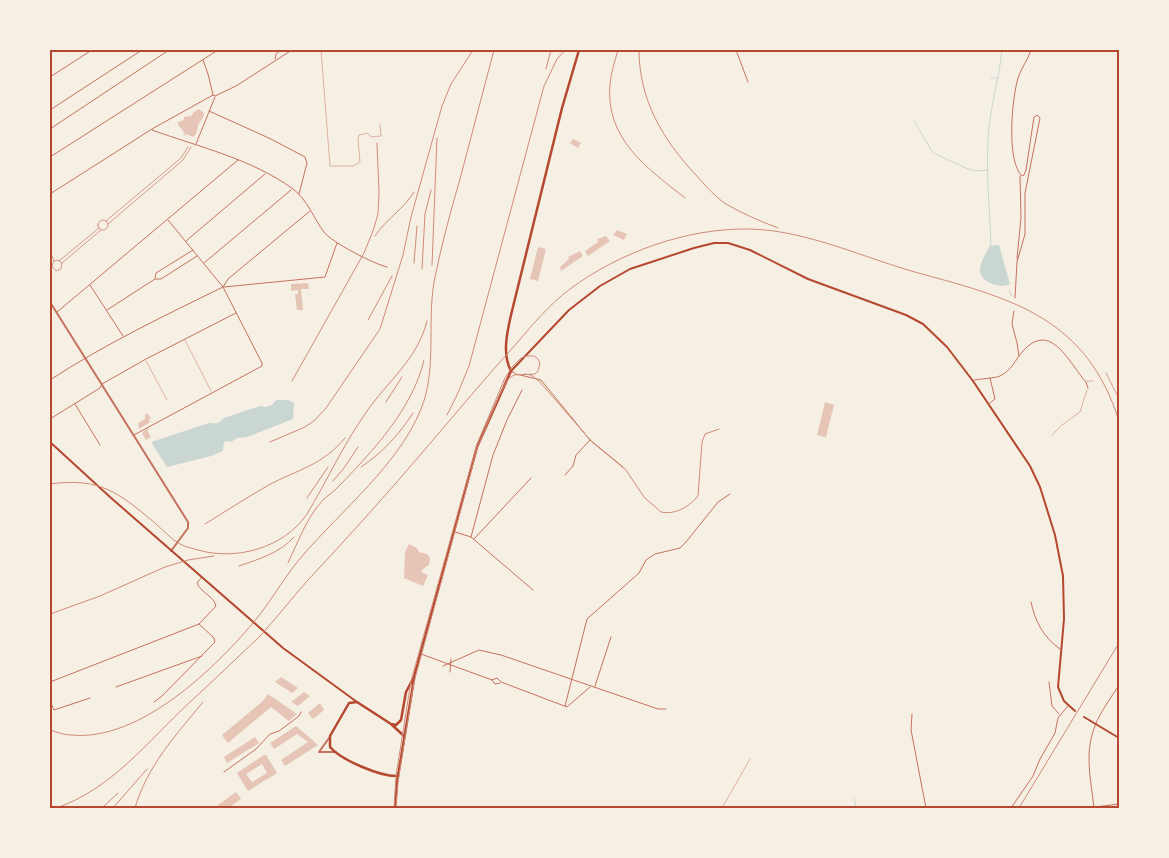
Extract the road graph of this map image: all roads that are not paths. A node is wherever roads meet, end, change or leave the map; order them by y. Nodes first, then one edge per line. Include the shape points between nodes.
1 (92, 50) edge
2 (142, 50) edge
3 (169, 50) edge
4 (218, 50) edge
5 (281, 50) edge
6 (292, 50) edge
7 (321, 50) edge
8 (578, 50) edge
9 (736, 50) edge
10 (1031, 50) edge
11 (202, 60) junction
12 (275, 60) junction
13 (50, 78) edge
14 (748, 82) dead end
15 (214, 96) junction
16 (50, 110) edge
17 (209, 111) junction
18 (380, 124) dead end
19 (50, 128) edge
20 (152, 130) junction
21 (196, 145) junction
22 (50, 157) edge
23 (238, 160) junction
24 (266, 173) junction
25 (1020, 175) junction
26 (292, 189) junction
27 (50, 194) edge
28 (299, 194) junction
29 (310, 211) junction
30 (168, 220) junction
31 (186, 241) junction
32 (337, 243) junction
33 (192, 250) junction
34 (197, 255) junction
35 (1017, 262) junction
36 (204, 263) junction
37 (387, 267) dead end
38 (155, 279) junction
39 (90, 284) junction
40 (223, 287) junction
41 (1015, 298) dead end
42 (50, 302) edge
43 (107, 310) junction
44 (1014, 310) dead end
45 (56, 312) junction
46 (236, 313) junction
47 (123, 336) junction
48 (185, 339) junction
49 (1019, 356) junction
50 (85, 357) junction
51 (146, 359) junction
52 (511, 371) junction
53 (989, 377) junction
54 (50, 380) edge
55 (973, 381) junction
56 (1093, 381) dead end
57 (1086, 382) junction
58 (102, 384) junction
59 (1088, 388) joint
60 (522, 390) dead end
61 (212, 392) junction
62 (167, 400) dead end
63 (75, 404) junction
64 (989, 404) junction
65 (50, 419) edge
66 (134, 435) junction
67 (1052, 435) dead end
68 (590, 440) junction
69 (50, 442) edge
70 (100, 445) dead end
71 (623, 467) dead end
72 (565, 475) dead end
73 (531, 478) dead end
74 (730, 494) dead end
75 (454, 531) junction
76 (471, 537) junction
77 (474, 539) junction
78 (171, 551) junction
79 (201, 577) junction
80 (533, 590) dead end
81 (1031, 602) dead end
82 (198, 624) junction
83 (611, 637) dead end
84 (1061, 649) junction
85 (420, 654) junction
86 (203, 655) junction
87 (451, 659) dead end
88 (446, 660) dead end
89 (449, 664) junction
90 (443, 666) dead end
91 (450, 672) dead end
92 (414, 677) junction
93 (492, 680) junction
94 (572, 680) junction
95 (50, 682) edge
96 (501, 682) junction
97 (1049, 682) dead end
98 (1119, 685) edge
99 (591, 686) junction
100 (116, 687) dead end
101 (595, 688) junction
102 (345, 694) junction
103 (90, 698) dead end
104 (50, 701) edge
105 (154, 702) dead end
106 (357, 702) junction
107 (349, 703) junction
108 (565, 706) junction
109 (1068, 706) junction
110 (666, 709) dead end
111 (1075, 711) dead end
112 (301, 712) dead end
113 (912, 714) dead end
114 (1060, 715) junction
115 (1084, 717) dead end
116 (391, 724) junction
117 (1095, 724) junction
118 (330, 736) junction
119 (404, 736) junction
120 (1119, 738) edge
121 (336, 752) junction
122 (750, 759) dead end
123 (224, 772) dead end
124 (398, 776) junction
125 (1118, 804) edge
126 (395, 808) edge
127 (722, 808) edge
128 (926, 808) edge
129 (1011, 808) edge
130 (1094, 808) edge
131 (1117, 808) edge

1 - 13 street
2 - 16 street
3 - 19 street
4 - 11 street
5 - 12 street
6 - 12 street
7 - 18 lane via 330,166 353,166 360,162 359,135 381,136
8 - 52 main road via 506,339 506,362
9 - 14 street
10 - 25 street via 1013,96 1012,144
11 - 15 street
11 - 22 street
12 - 15 street via 236,86
15 - 17 street
15 - 20 street
17 - 21 street
17 - 28 street via 304,157 307,163
20 - 21 street
20 - 27 street
21 - 23 street
23 - 24 street
23 - 30 street
24 - 26 street
24 - 31 street
25 - 35 street
25 - 35 street via 1025,173 1034,119 1038,115 1040,122 1025,195 1025,234
26 - 28 street
26 - 36 street
28 - 29 street
29 - 32 street via 325,234
29 - 40 street via 228,279
30 - 31 street
30 - 39 street
31 - 33 street
32 - 37 street
32 - 40 street via 325,277
33 - 34 street
33 - 38 street via 156,273
34 - 36 street
34 - 38 street via 161,279
35 - 41 street
36 - 40 street
38 - 43 street
39 - 43 street
39 - 45 street
40 - 46 street
40 - 47 street
42 - 45 street
43 - 47 street
44 - 49 street via 1012,324
45 - 50 street
46 - 48 street
46 - 61 street via 262,366
47 - 50 street
48 - 51 street
48 - 61 lane
49 - 53 street via 1001,376
49 - 57 street via 1036,342 1052,341
50 - 54 street
50 - 58 street
51 - 58 street
51 - 62 lane
52 - 55 main road via 569,310 615,276 694,248 721,243 741,246 808,279 923,324
52 - 68 street via 541,380
52 - 75 main road via 477,447
53 - 55 street
53 - 64 street via 995,399
55 - 64 main road
56 - 57 lane
57 - 59 street
58 - 63 street
58 - 66 street
59 - 67 lane via 1080,412
60 - 76 street via 493,456
61 - 66 street
63 - 65 street
63 - 70 street
64 - 84 main road via 1030,466 1056,535 1064,593
66 - 78 street via 188,522 188,528
68 - 71 street
68 - 72 street
69 - 78 main road
73 - 77 street
74 - 94 street via 718,502 680,548 655,554 646,560 639,573 587,619
75 - 76 street
75 - 85 main road
76 - 77 street
77 - 80 street
78 - 79 main road
79 - 82 street via 197,583 199,588 216,606
79 - 102 main road via 274,640
81 - 84 street via 1035,620
82 - 86 street via 215,640
82 - 95 street
83 - 101 street
84 - 109 main road via 1058,687
85 - 89 street
85 - 92 main road
86 - 100 street
86 - 105 street
87 - 89 street
88 - 89 street
89 - 90 street
89 - 91 street
89 - 93 street
89 - 94 street via 479,650
92 - 116 main road via 406,692 401,720 396,725
92 - 119 main road
93 - 96 street via 497,678
93 - 96 street via 496,684
94 - 99 street
94 - 108 street
96 - 108 street
97 - 114 street via 1052,706
98 - 117 street
99 - 101 street
99 - 108 street
101 - 110 street
102 - 106 main road
102 - 107 main road
103 - 104 street via 54,710
106 - 107 main road
106 - 116 main road
107 - 118 main road
109 - 111 main road
109 - 114 street
112 - 123 street
113 - 128 street via 911,730
114 - 129 street via 1055,733 1033,776
115 - 117 main road
116 - 119 main road
117 - 120 main road
117 - 130 street via 1088,755
118 - 121 main road via 330,747
118 - 121 street via 319,752
119 - 124 main road
121 - 124 main road via 370,771
122 - 127 lane
124 - 126 main road
125 - 130 street
125 - 131 street

